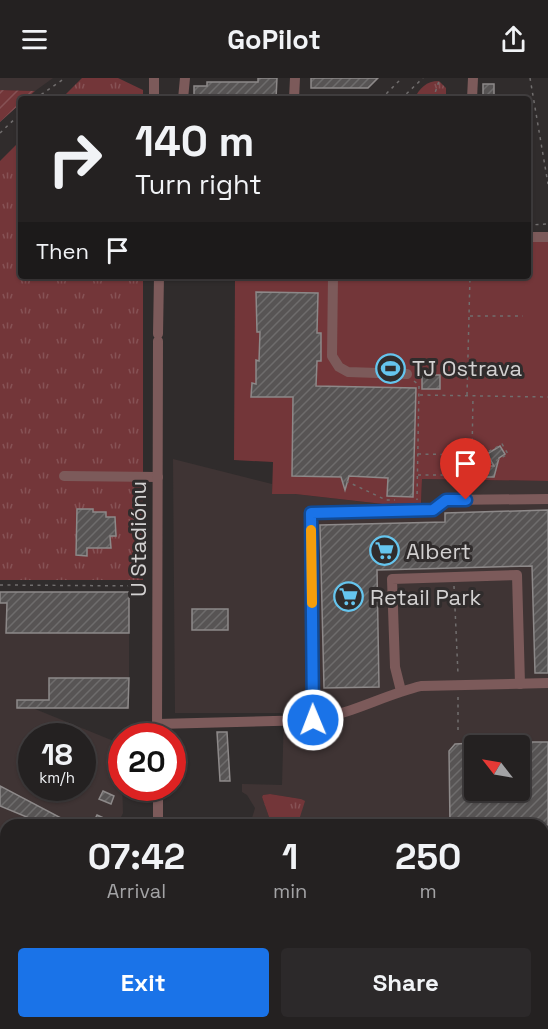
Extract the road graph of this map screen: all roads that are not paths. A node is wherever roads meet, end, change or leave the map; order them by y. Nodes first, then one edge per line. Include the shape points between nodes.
1 (154, 78) edge
2 (185, 78) edge
3 (295, 78) edge
4 (473, 78) edge
5 (154, 96) edge
6 (183, 96) edge
7 (294, 96) edge
8 (472, 96) edge
9 (531, 237) edge
10 (548, 237) edge
11 (159, 279) edge
12 (333, 279) edge
13 (407, 374) road end
14 (64, 476) dead end
15 (158, 477) junction
16 (548, 499) edge
17 (548, 683) edge
18 (520, 684) junction
19 (401, 691) junction
20 (313, 720) junction
21 (157, 723) edge
22 (186, 723) edge
23 (158, 801) edge
24 (158, 819) edge

1 - 5 street
2 - 6 street
3 - 7 street
4 - 8 street
9 - 10 street
11 - 15 street, U Stadiónu
12 - 13 street via 332,356 339,367 348,372
14 - 15 street
15 - 21 street, U Stadiónu
16 - 20 street via 446,500 433,510 311,513
17 - 18 street
18 - 19 street via 421,686
18 - 19 street via 517,575 392,579 395,667
19 - 20 street via 338,716
20 - 22 street
23 - 24 street

